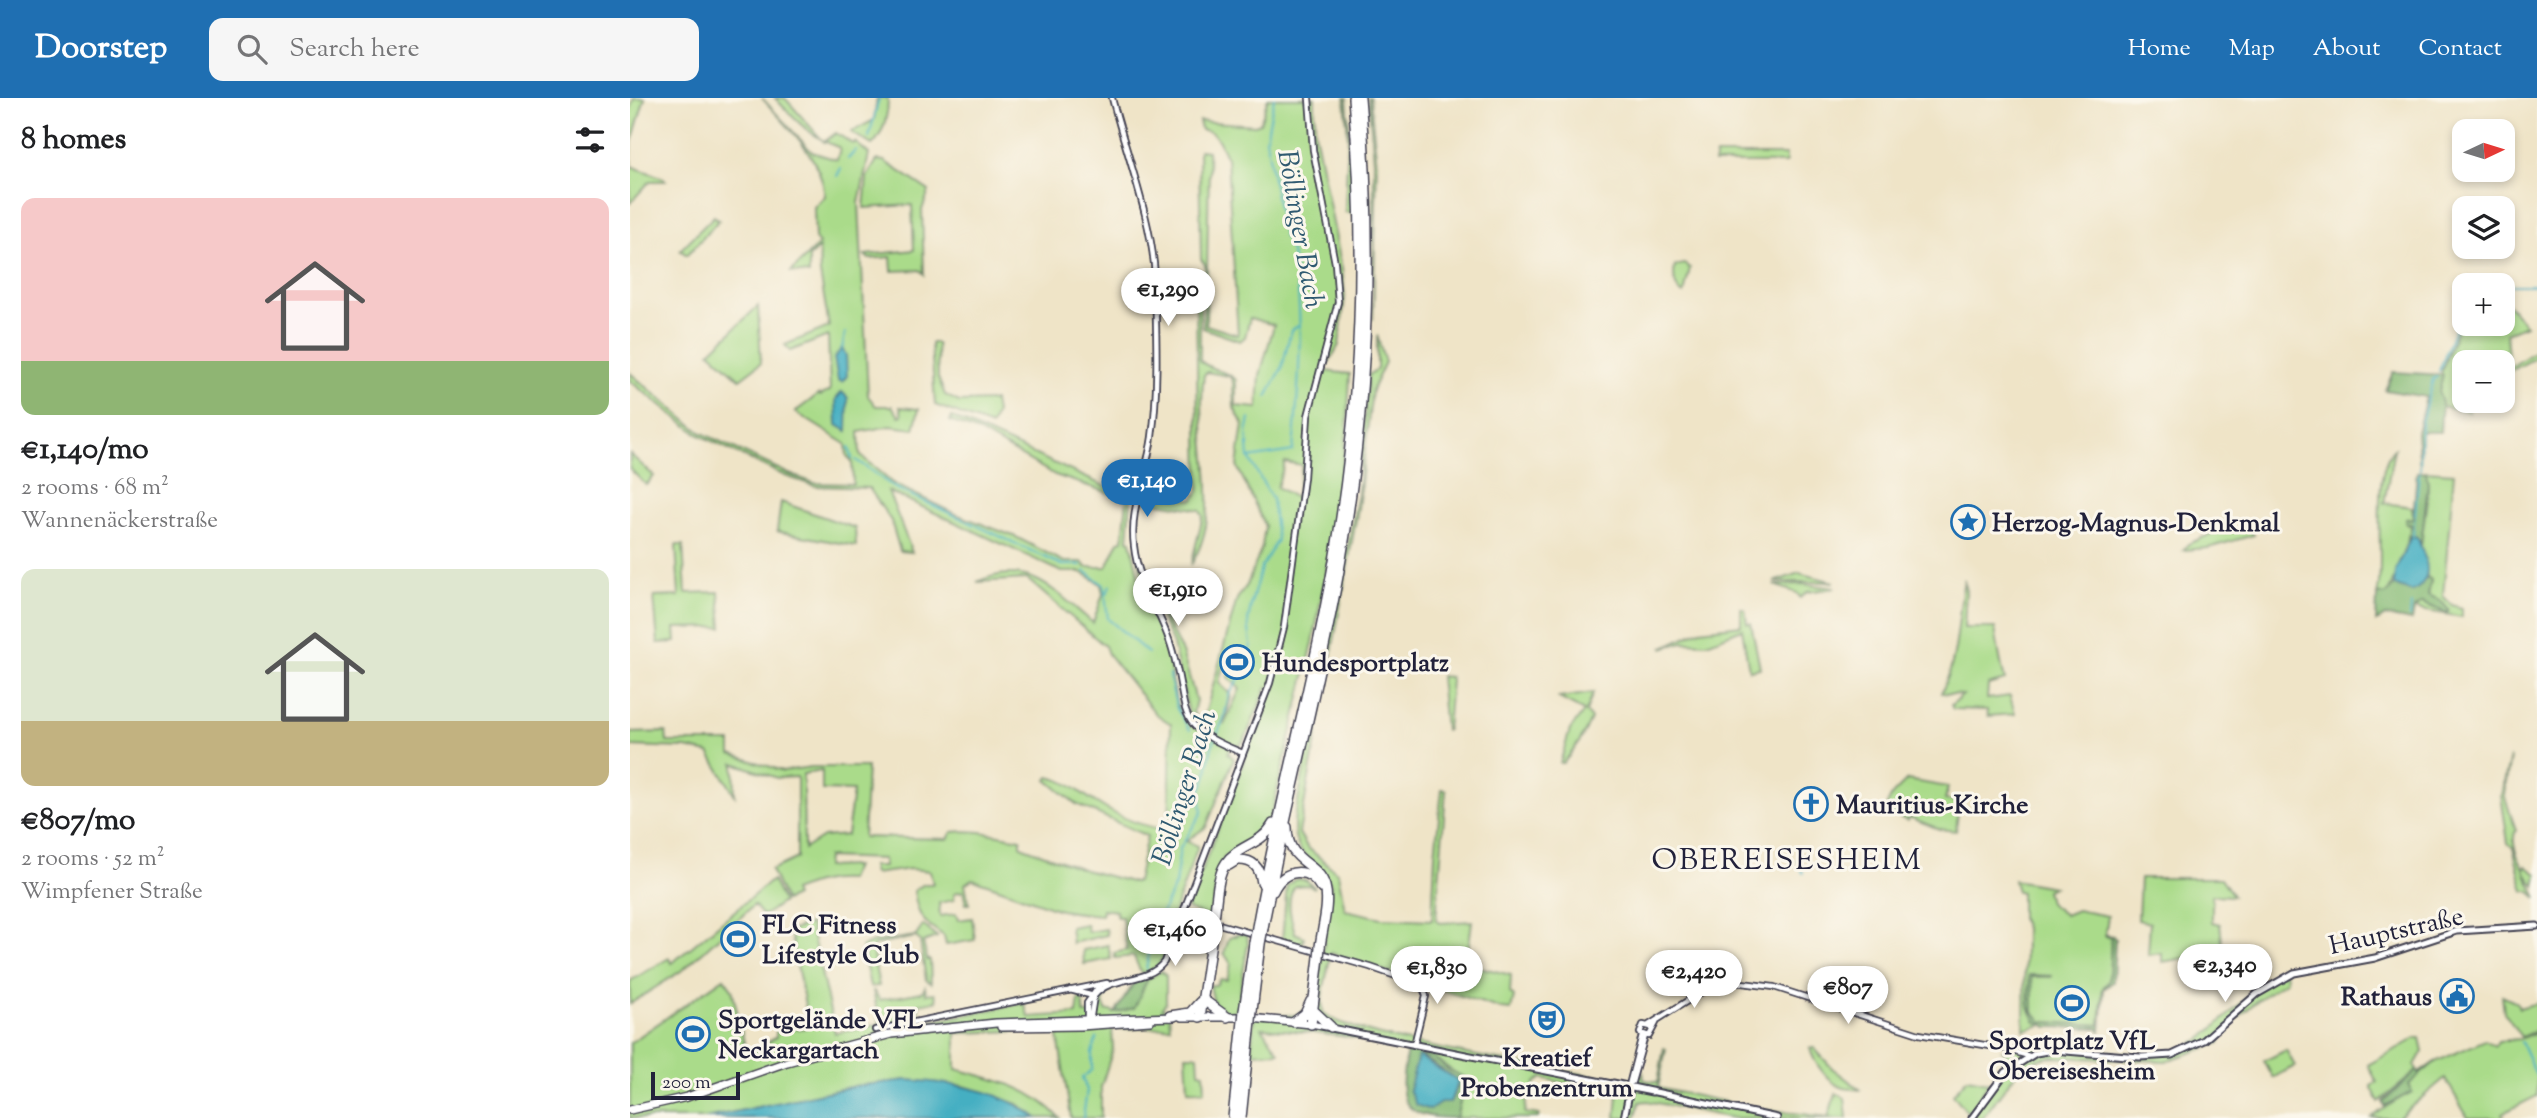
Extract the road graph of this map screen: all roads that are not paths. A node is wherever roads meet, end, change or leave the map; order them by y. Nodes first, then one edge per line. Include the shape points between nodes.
1 (1112, 98) edge
2 (1309, 98) edge
3 (1353, 98) edge
4 (1360, 98) edge
5 (1360, 372) junction
6 (1243, 753) junction
7 (1288, 802) junction
8 (1278, 817) junction
9 (1263, 892) junction
10 (1268, 902) junction
11 (1180, 914) junction
12 (1214, 923) junction
13 (2537, 926) edge
14 (1260, 927) junction
15 (1318, 952) junction
16 (1142, 977) junction
17 (1102, 984) junction
18 (1070, 990) junction
19 (1092, 996) junction
20 (1204, 999) junction
21 (1312, 1005) junction
22 (1090, 1006) junction
23 (1248, 1011) junction
24 (1173, 1017) junction
25 (1202, 1017) junction
26 (1227, 1017) junction
27 (1109, 1021) junction
28 (1088, 1022) junction
29 (1294, 1022) junction
30 (1310, 1024) junction
31 (1650, 1026) junction
32 (1331, 1027) junction
33 (875, 1030) dead end
34 (1417, 1036) junction
35 (1643, 1036) junction
36 (1410, 1044) junction
37 (1424, 1047) junction
38 (2012, 1052) junction
39 (2029, 1056) junction
40 (2017, 1062) junction
41 (1598, 1082) junction
42 (1629, 1085) junction
43 (1617, 1087) junction
44 (1652, 1092) junction
45 (1643, 1093) junction
46 (1627, 1102) junction
47 (630, 1110) edge
48 (1233, 1118) edge
49 (1241, 1118) edge
50 (1624, 1118) edge
51 (1777, 1118) edge
52 (1972, 1118) edge

1 - 6 street via 1150,241 1155,279 1153,425 1135,511 1135,556 1143,587 1171,645 1183,704 1193,724 1206,738
2 - 6 street via 1338,302 1308,416 1280,647
3 - 5 highway
4 - 5 highway via 1367,255
5 - 7 highway via 1341,559
5 - 8 highway via 1334,562
6 - 11 street
7 - 10 highway
7 - 15 highway via 1290,846 1325,886
8 - 9 highway
8 - 12 highway via 1263,838 1226,863
9 - 12 highway via 1256,865 1247,860 1231,862 1221,882
9 - 14 highway
10 - 14 highway
10 - 15 highway via 1282,878 1296,872 1309,874 1323,895
11 - 16 street via 1164,962
11 - 34 street via 1338,957 1425,988
12 - 20 highway
13 - 39 main road, Hauptstraße via 2461,930 2375,958 2294,972 2181,1052 2157,1057 2053,1051
14 - 23 highway, bridge
15 - 21 highway
16 - 17 street
16 - 19 street via 1106,985
17 - 18 street
17 - 19 street
18 - 19 street
18 - 33 street
19 - 22 street
19 - 28 street
20 - 24 highway via 1194,1010
20 - 25 highway
20 - 26 highway
21 - 29 highway
21 - 30 highway
21 - 32 highway
22 - 27 street
22 - 28 street
23 - 48 highway, bridge
23 - 49 highway, bridge
24 - 25 main road
24 - 27 main road
25 - 26 main road
26 - 29 main road
27 - 28 main road
28 - 47 main road via 910,1031 841,1046 687,1097
29 - 30 main road
30 - 32 main road
31 - 35 street via 1651,1034
31 - 35 street via 1641,1026
31 - 38 street via 1719,984 1774,987 1919,1034
32 - 36 main road
34 - 36 street
34 - 36 street
34 - 37 street
35 - 42 street
36 - 37 main road
37 - 41 main road
38 - 39 street
38 - 40 street
39 - 40 main road, Hauptstraße
40 - 52 main road
41 - 42 main road
41 - 43 main road
42 - 43 main road
42 - 44 main road
42 - 45 main road
42 - 46 main road
43 - 46 main road
44 - 45 main road
44 - 51 main road
45 - 46 main road
46 - 50 main road

